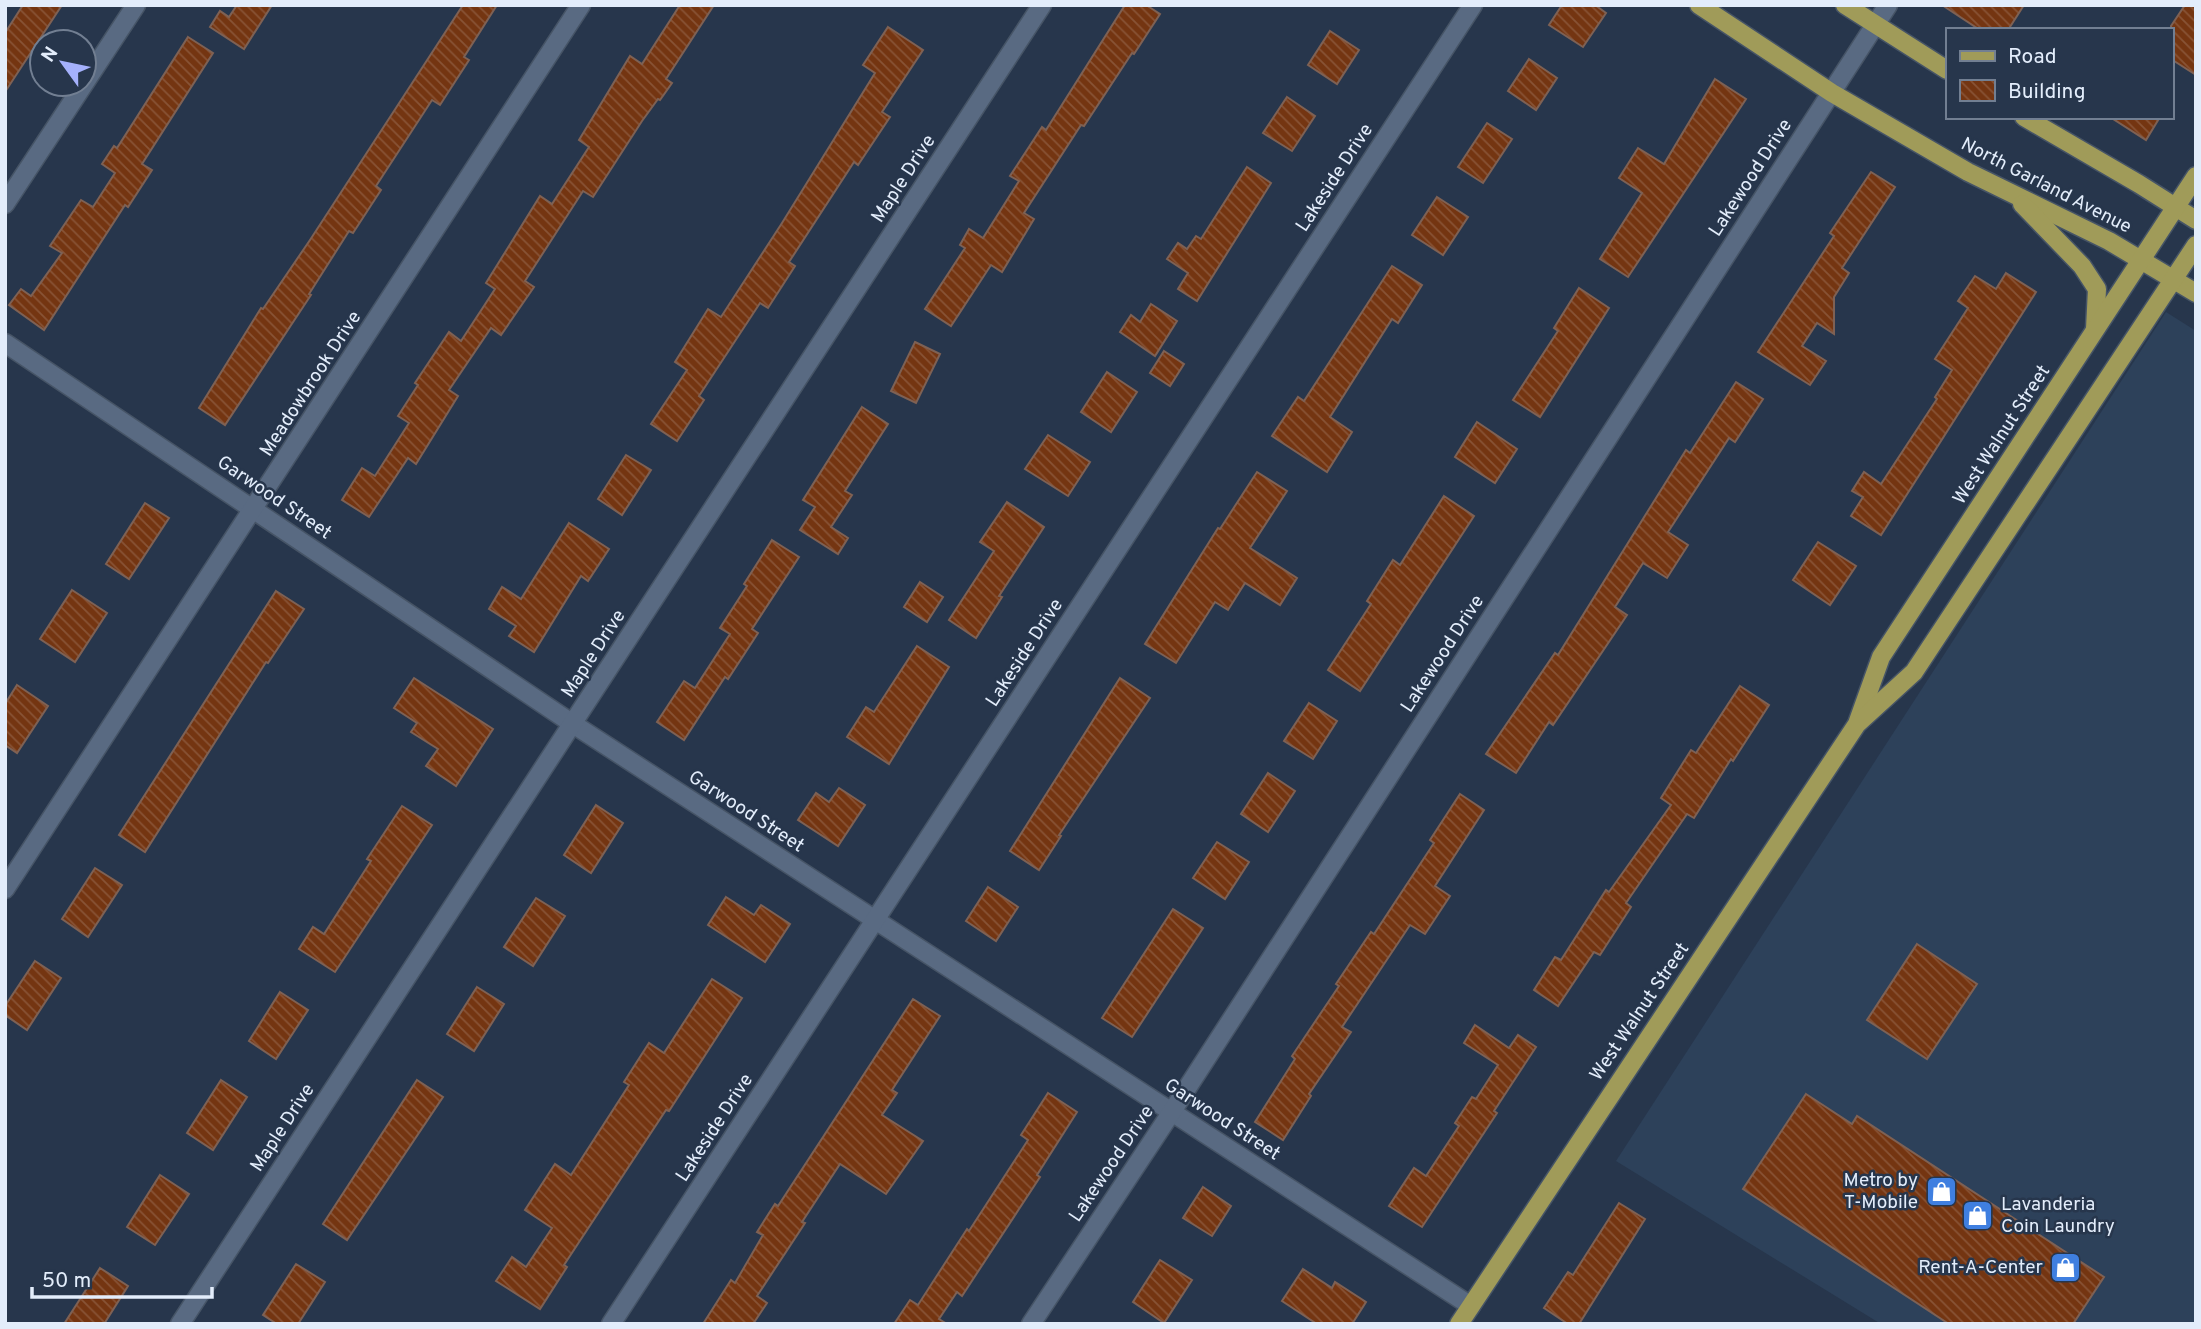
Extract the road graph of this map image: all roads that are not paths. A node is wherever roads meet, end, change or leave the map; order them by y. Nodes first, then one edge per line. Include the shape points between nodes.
1 (136, 5) edge
2 (581, 5) edge
3 (1042, 5) edge
4 (1473, 5) edge
5 (1699, 5) edge
6 (1845, 5) edge
7 (1888, 5) edge
8 (1875, 25) junction
9 (1946, 69) edge
10 (1832, 93) junction
11 (2027, 119) edge
12 (2196, 176) edge
13 (2013, 194) junction
14 (5, 204) edge
15 (2175, 207) junction
16 (2196, 220) edge
17 (2196, 245) edge
18 (2141, 260) junction
19 (2173, 279) junction
20 (2196, 293) edge
21 (2095, 332) junction
22 (5, 343) edge
23 (254, 510) junction
24 (573, 724) junction
25 (1857, 724) junction
26 (5, 889) edge
27 (875, 921) junction
28 (1171, 1112) junction
29 (1471, 1306) junction
30 (180, 1324) edge
31 (611, 1324) edge
32 (1031, 1324) edge
33 (1459, 1324) edge

1 - 14 street
2 - 23 street, Meadowbrook Drive
3 - 24 street, Maple Drive
4 - 27 street, Lakeside Drive
5 - 10 main road, North Garland Avenue
6 - 8 main road
7 - 8 street, Lakewood Drive
8 - 9 main road
8 - 10 street, Lakewood Drive
10 - 13 main road, North Garland Avenue
10 - 28 street, Lakewood Drive
11 - 15 main road
12 - 15 main road, West Walnut Street
13 - 18 main road, North Garland Avenue
13 - 21 main road via 2082,266 2097,289
15 - 16 main road
15 - 18 main road, West Walnut Street
17 - 19 main road, West Walnut Street
18 - 19 main road, North Garland Avenue
18 - 21 main road, West Walnut Street
19 - 20 main road, North Garland Avenue
19 - 25 main road, West Walnut Street via 1914,672
21 - 25 main road, West Walnut Street via 1881,657
22 - 23 street, Garwood Street
23 - 24 street, Garwood Street
23 - 26 street, Meadowbrook Drive
24 - 27 street, Garwood Street
24 - 30 street, Maple Drive
25 - 29 main road, West Walnut Street
27 - 28 street, Garwood Street
27 - 31 street, Lakeside Drive
28 - 29 street, Garwood Street
28 - 32 street, Lakewood Drive
29 - 33 main road, West Walnut Street

